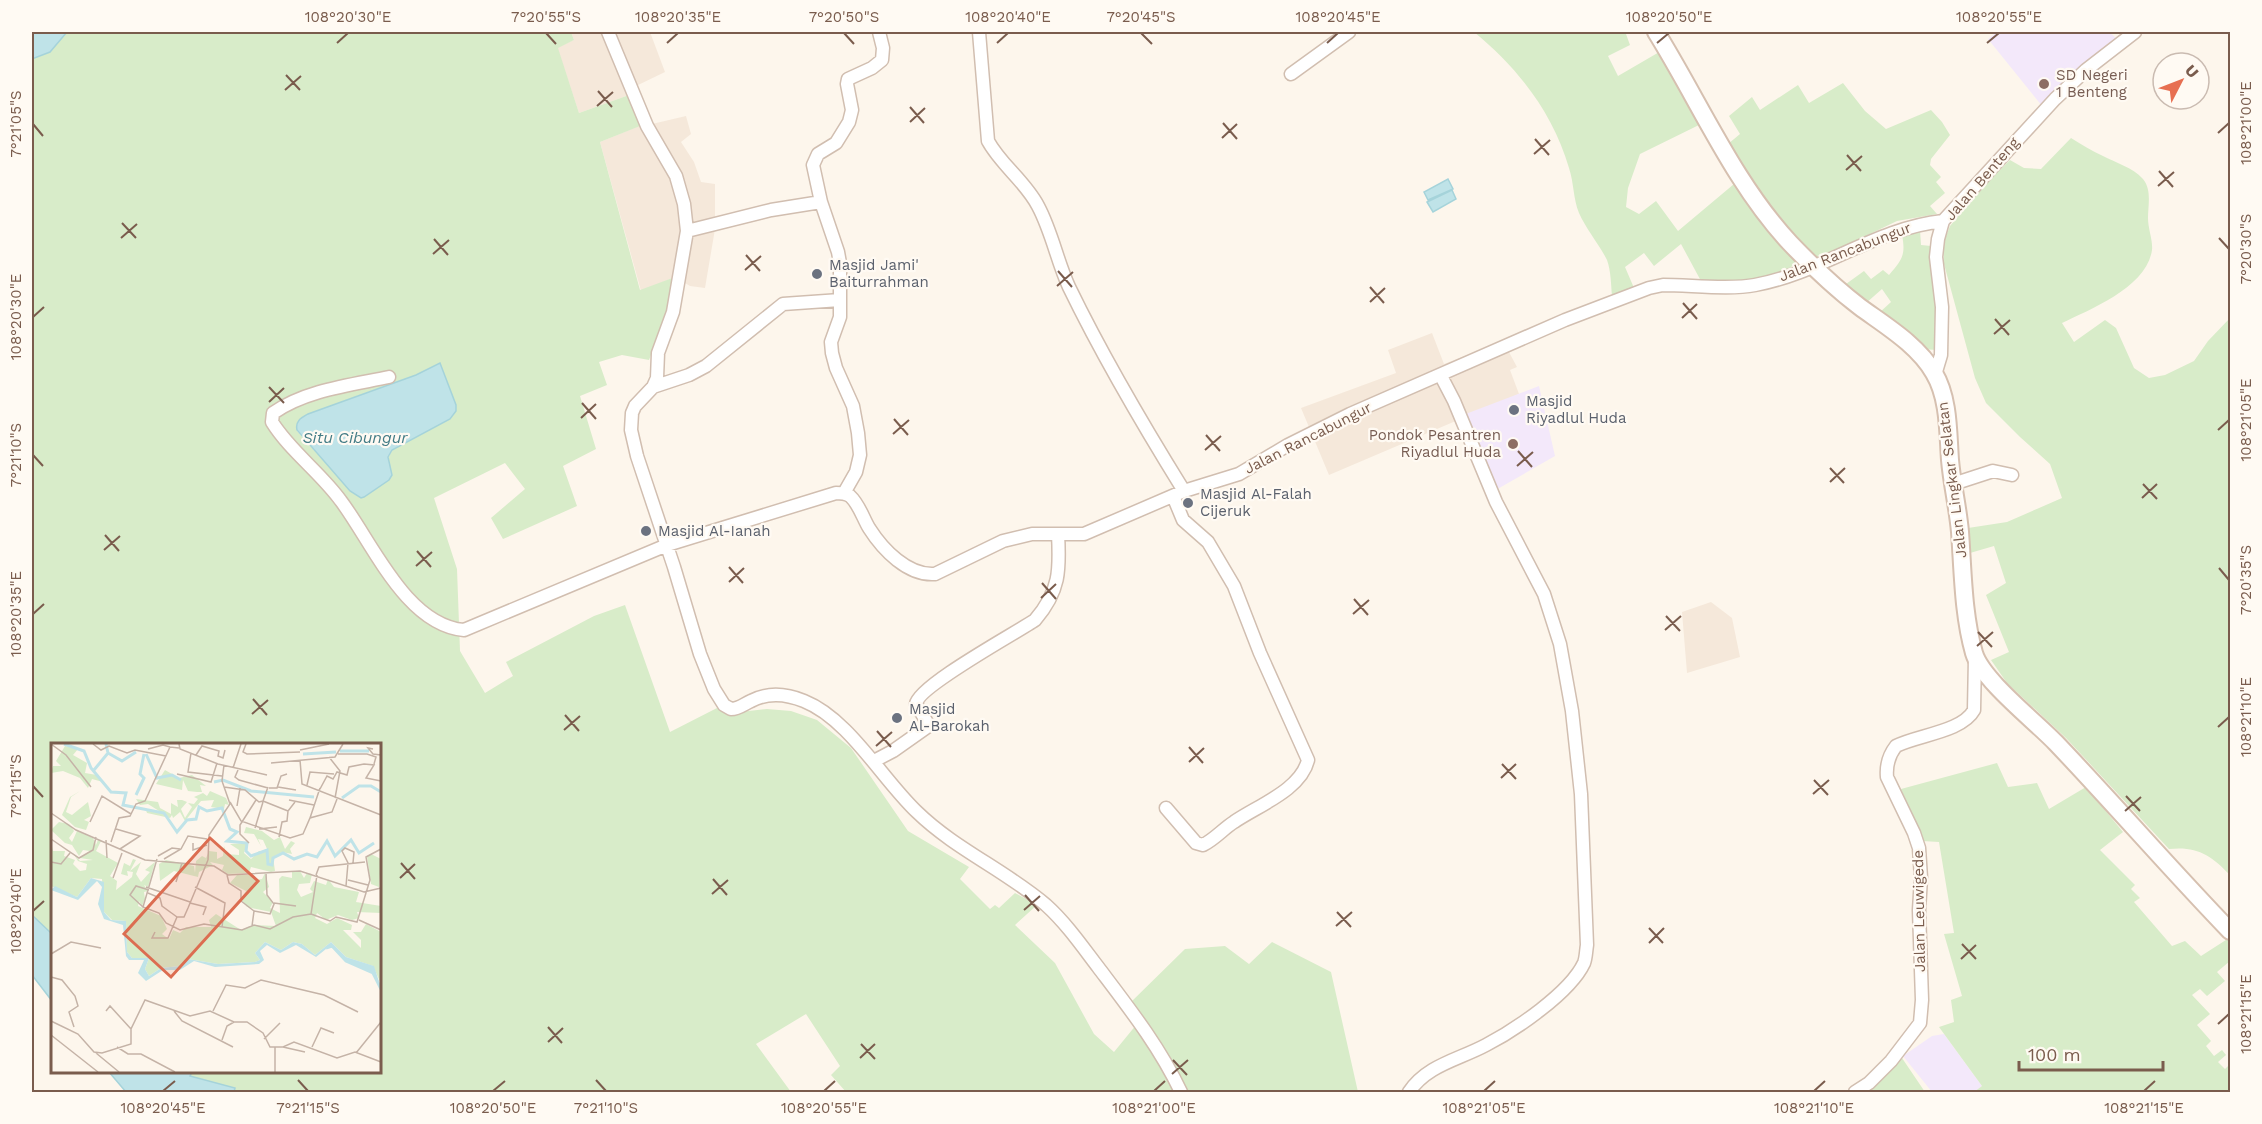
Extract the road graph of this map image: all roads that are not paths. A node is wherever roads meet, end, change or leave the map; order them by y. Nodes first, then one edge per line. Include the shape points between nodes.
1 (608, 32) edge
2 (879, 32) edge
3 (979, 32) edge
4 (1349, 32) edge
5 (1656, 32) edge
6 (2135, 32) edge
7 (2120, 36) edge
8 (1291, 74) dead end
9 (821, 202) junction
10 (1943, 221) junction
11 (687, 231) junction
12 (1815, 267) junction
13 (840, 300) junction
14 (1935, 375) junction
15 (1442, 376) junction
16 (389, 377) dead end
17 (653, 387) junction
18 (2012, 475) dead end
19 (1953, 484) junction
20 (844, 493) junction
21 (1178, 494) junction
22 (1058, 534) junction
23 (667, 545) junction
24 (1975, 656) junction
25 (874, 761) junction
26 (1166, 808) dead end
27 (2230, 931) edge
28 (1181, 1092) edge
29 (1409, 1092) edge
30 (1855, 1092) edge

1 - 11 street via 647,126 676,176
2 - 9 street via 882,60 848,79 852,110 849,122 836,143 814,159
3 - 21 street via 988,141 1030,190 1052,234 1068,285
4 - 8 street
5 - 12 street, Jalan Lingkar Selatan via 1753,197
6 - 7 street, Jalan Benteng
7 - 10 street, Jalan Benteng via 2055,99
9 - 11 street
9 - 13 street via 838,252
10 - 12 street, Jalan Rancabungur via 1889,234
10 - 14 street, Jalan Benteng via 1936,257 1942,316 1941,355
11 - 17 street via 675,303 658,353
12 - 14 street, Jalan Lingkar Selatan via 1910,345
12 - 15 street, Jalan Rancabungur via 1755,285 1649,288 1565,320
13 - 17 street via 783,304 706,366
13 - 20 street via 832,353 853,406 860,455
14 - 19 street, Jalan Lingkar Selatan via 1944,399
15 - 21 street, Jalan Rancabungur via 1350,414 1239,474
15 - 29 street via 1496,502 1544,594 1560,644 1581,794 1587,945 1584,962 1557,996 1485,1046 1419,1078
16 - 23 street via 301,399 278,410 271,419 341,501 399,587 431,618 464,630
17 - 23 street via 635,406 631,430
18 - 19 street via 1993,471
19 - 24 street, Jalan Lingkar Selatan via 1965,604
20 - 22 street, Jalan Rancabungur via 853,500 885,548 912,571 925,575 935,574 1003,541 1032,534
20 - 23 street
21 - 22 street, Jalan Rancabungur via 1084,534
21 - 26 street via 1183,520 1208,542 1234,586 1308,760 1302,776 1291,785 1203,845 1196,843
22 - 25 street via 1059,577 1043,611 919,696 916,704 927,727
23 - 25 street via 700,654 724,705 734,710 758,698 778,694 800,700 823,713
24 - 27 street, Jalan Lingkar Selatan via 1994,683 2057,744
24 - 30 street, Jalan Leuwigede via 1974,710 1970,716 1896,746 1886,768 1919,848 1920,1023 1891,1061
25 - 28 street via 915,811 939,832 1015,881 1071,931 1156,1045

